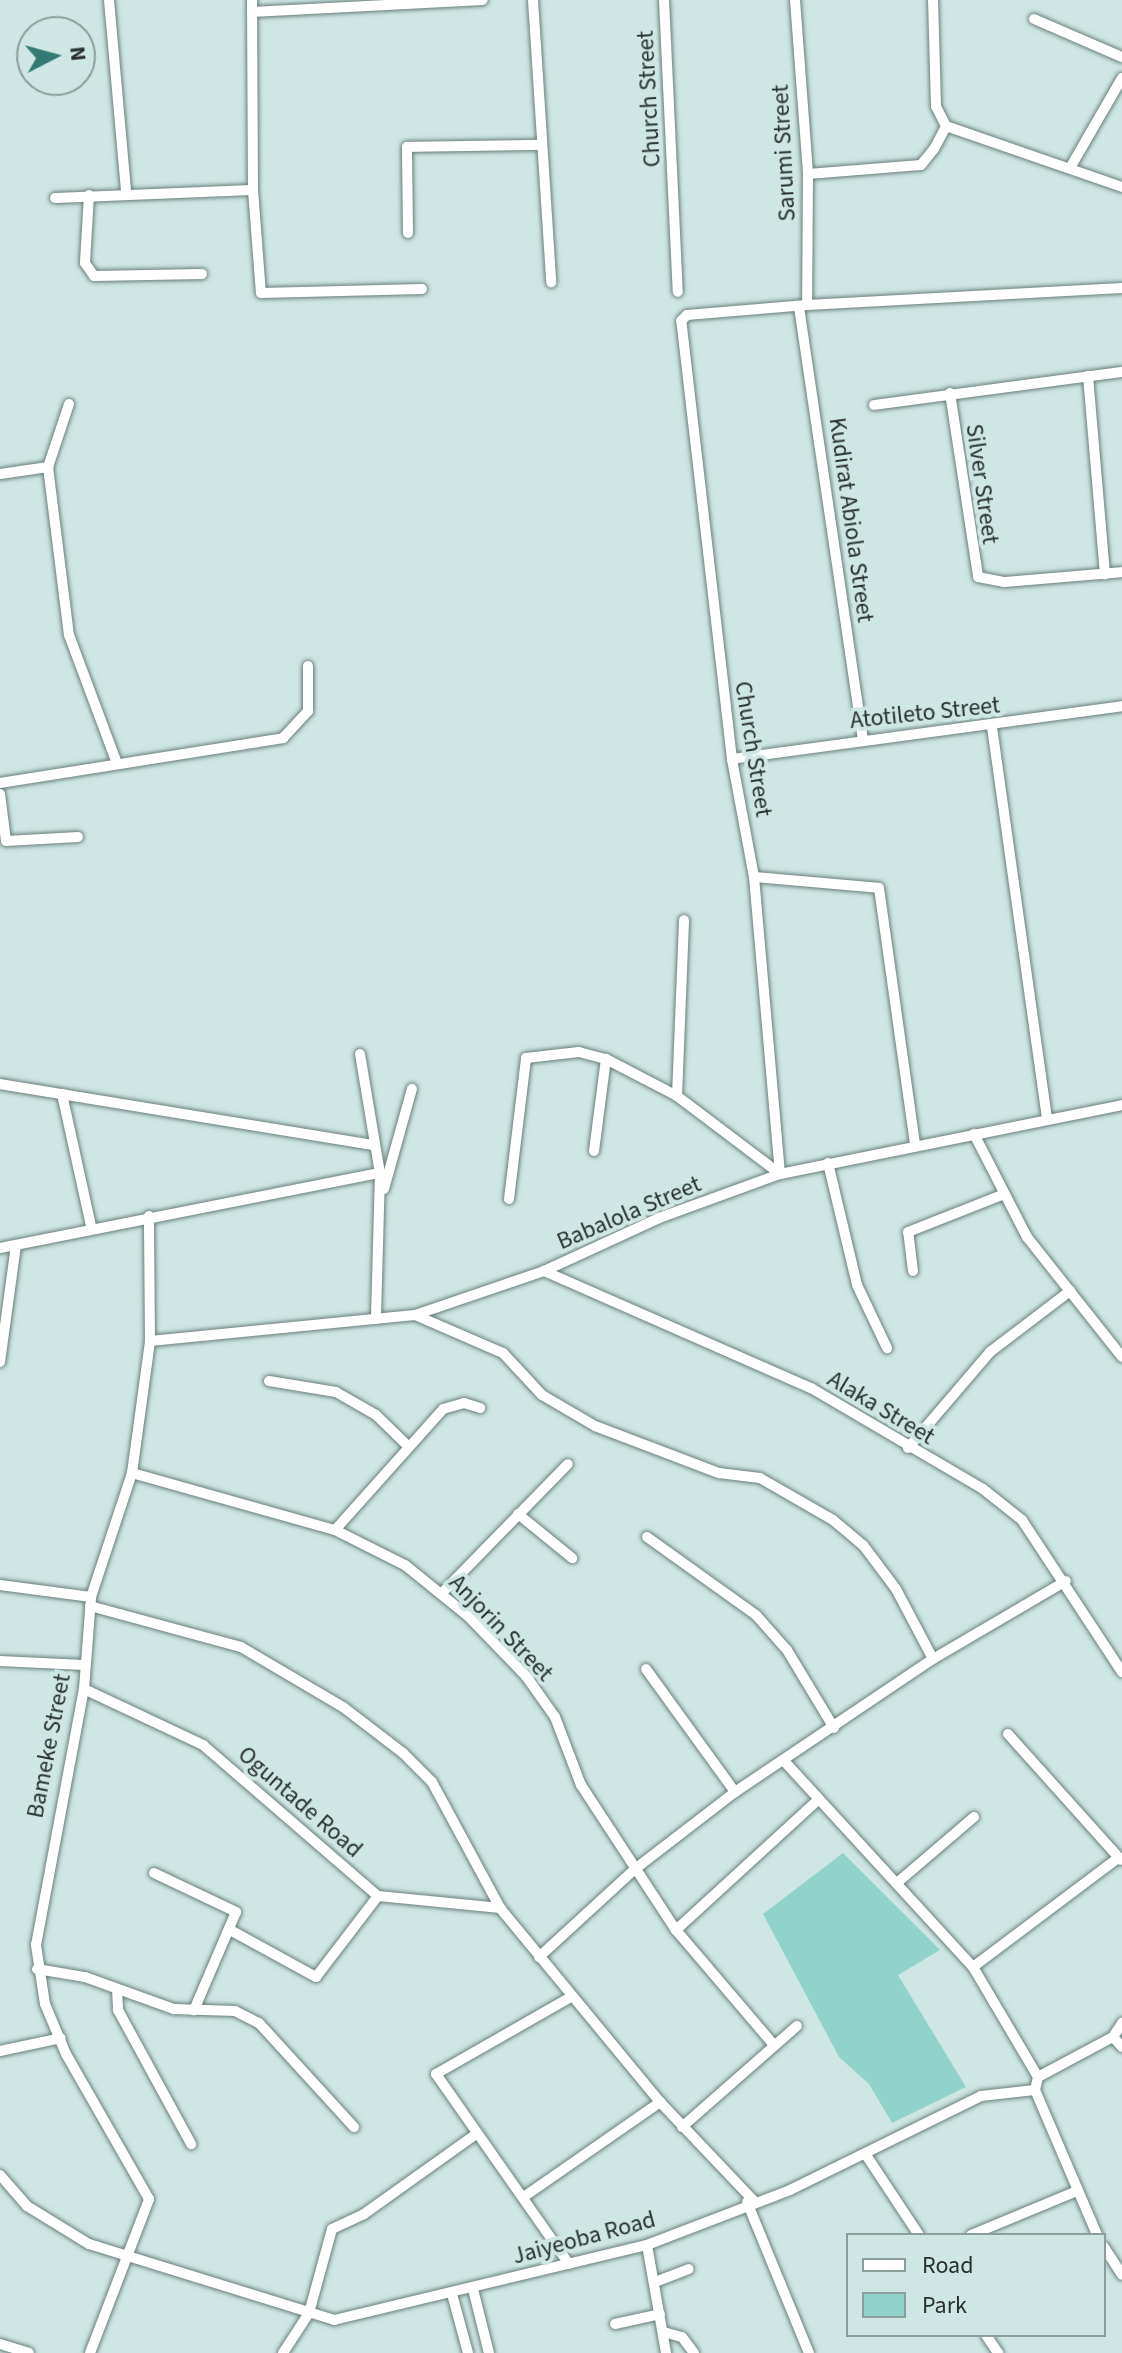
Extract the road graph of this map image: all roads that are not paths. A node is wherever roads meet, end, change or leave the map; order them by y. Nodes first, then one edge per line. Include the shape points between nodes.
1 (109, 0) edge
2 (483, 0) edge
3 (533, 0) edge
4 (664, 0) edge
5 (795, 0) edge
6 (933, 0) edge
7 (402, 2) edge
8 (252, 6) edge
9 (1034, 19) dead end
10 (1122, 57) edge
11 (1122, 78) edge
12 (946, 126) junction
13 (540, 145) junction
14 (1070, 168) junction
15 (808, 174) junction
16 (1122, 187) edge
17 (253, 190) junction
18 (126, 191) junction
19 (89, 195) junction
20 (55, 198) dead end
21 (408, 233) dead end
22 (202, 274) dead end
23 (551, 282) dead end
24 (1122, 288) edge
25 (422, 289) dead end
26 (678, 292) dead end
27 (803, 306) junction
28 (1122, 372) edge
29 (1088, 376) junction
30 (950, 393) junction
31 (69, 404) dead end
32 (874, 405) dead end
33 (48, 467) junction
34 (0, 474) edge
35 (1122, 572) edge
36 (1105, 574) junction
37 (308, 666) dead end
38 (1122, 709) edge
39 (992, 727) junction
40 (863, 739) junction
41 (732, 759) junction
42 (116, 761) junction
43 (0, 783) edge
44 (0, 794) edge
45 (78, 837) dead end
46 (754, 877) junction
47 (684, 920) dead end
48 (360, 1054) dead end
49 (606, 1059) junction
50 (0, 1084) edge
51 (412, 1089) dead end
52 (62, 1094) junction
53 (677, 1096) junction
54 (1122, 1105) edge
55 (1047, 1119) junction
56 (974, 1134) junction
57 (374, 1145) junction
58 (915, 1145) junction
59 (594, 1151) dead end
60 (828, 1163) junction
61 (380, 1173) junction
62 (780, 1174) junction
63 (1002, 1195) junction
64 (381, 1198) junction
65 (509, 1199) dead end
66 (149, 1216) junction
67 (91, 1226) junction
68 (16, 1245) junction
69 (0, 1248) edge
70 (544, 1271) junction
71 (913, 1271) dead end
72 (1070, 1291) junction
73 (415, 1315) junction
74 (376, 1319) junction
75 (150, 1341) junction
76 (887, 1348) dead end
77 (1122, 1357) edge
78 (0, 1362) edge
79 (269, 1381) dead end
80 (480, 1408) dead end
81 (408, 1446) junction
82 (908, 1448) junction
83 (568, 1464) dead end
84 (132, 1473) junction
85 (518, 1514) junction
86 (335, 1530) junction
87 (647, 1537) dead end
88 (572, 1558) dead end
89 (1066, 1581) junction
90 (0, 1585) edge
91 (442, 1593) junction
92 (91, 1602) junction
93 (933, 1659) junction
94 (0, 1661) edge
95 (84, 1665) junction
96 (646, 1669) dead end
97 (1122, 1672) edge
98 (84, 1689) junction
99 (834, 1728) junction
100 (1008, 1734) dead end
101 (785, 1762) junction
102 (735, 1792) junction
103 (818, 1800) junction
104 (974, 1817) dead end
105 (1120, 1859) edge
106 (635, 1869) junction
107 (154, 1873) dead end
108 (898, 1882) junction
109 (378, 1896) junction
110 (500, 1908) junction
111 (676, 1930) junction
112 (232, 1931) junction
113 (539, 1957) junction
114 (973, 1967) junction
115 (37, 1969) junction
116 (117, 1989) junction
117 (571, 1997) junction
118 (194, 2010) junction
119 (1122, 2023) edge
120 (797, 2026) dead end
121 (1113, 2037) junction
122 (61, 2038) junction
123 (773, 2044) junction
124 (1122, 2047) edge
125 (0, 2051) edge
126 (1038, 2077) junction
127 (1035, 2090) junction
128 (660, 2102) junction
129 (354, 2127) dead end
130 (682, 2127) junction
131 (476, 2134) junction
132 (191, 2144) dead end
133 (866, 2155) junction
134 (0, 2175) edge
135 (1077, 2191) junction
136 (525, 2196) junction
137 (750, 2202) junction
138 (918, 2233) edge
139 (976, 2233) edge
140 (1096, 2233) edge
141 (647, 2245) junction
142 (1106, 2250) edge
143 (127, 2257) junction
144 (569, 2264) junction
145 (689, 2269) dead end
146 (1122, 2275) edge
147 (655, 2282) junction
148 (473, 2289) junction
149 (452, 2294) junction
150 (309, 2313) junction
151 (660, 2314) junction
152 (615, 2324) dead end
153 (664, 2332) junction
154 (0, 2344) edge
155 (29, 2353) edge
156 (90, 2353) edge
157 (283, 2353) edge
158 (468, 2353) edge
159 (489, 2353) edge
160 (666, 2353) edge
161 (694, 2353) edge
162 (809, 2353) edge

1 - 18 street
2 - 7 street
3 - 13 street
4 - 26 street, Church Street
5 - 15 street, Sarumi Street
6 - 12 street via 936,106
7 - 8 street
8 - 17 street
9 - 10 street
11 - 14 street
12 - 14 street
12 - 15 street via 921,165
13 - 21 street via 407,147
13 - 23 street
14 - 16 street
15 - 27 street, Sarumi Street
17 - 18 street
17 - 25 street via 261,293
18 - 19 street
19 - 20 street
19 - 22 street via 85,263 94,276
24 - 27 street
27 - 40 street, Kudirat Abiola Street
27 - 41 street, Church Street via 687,315 678,329
28 - 29 street
29 - 30 street
29 - 36 street
30 - 32 street
30 - 36 street, Silver Street via 978,577 1004,582
31 - 33 street
33 - 34 street
33 - 42 street via 69,635
35 - 36 street, Silver Street
37 - 42 street via 308,711 283,738
38 - 39 street, Atotileto Street
39 - 40 street, Atotileto Street
39 - 55 street
40 - 41 street, Atotileto Street
41 - 46 street, Church Street
42 - 43 street
44 - 45 street via 6,841
46 - 58 street via 879,888
46 - 62 street, Church Street
47 - 53 street
48 - 57 street
49 - 53 street
49 - 59 street
49 - 65 street via 579,1052 526,1058
50 - 52 street
51 - 64 street
52 - 57 street
52 - 67 street
53 - 62 street
54 - 55 street, Babalola Street
55 - 56 street, Babalola Street
56 - 58 street, Babalola Street
56 - 63 street
57 - 61 street
58 - 60 street, Babalola Street
60 - 62 street, Babalola Street
60 - 76 street via 857,1285
61 - 64 street
61 - 66 street
62 - 70 street, Babalola Street via 659,1218
63 - 71 street via 908,1232
63 - 72 street
64 - 74 street
66 - 67 street
66 - 75 street, Bameke Street
67 - 68 street
68 - 69 street
68 - 78 street
70 - 73 street, Babalola Street
70 - 82 street, Alaka Street via 811,1388
72 - 77 street
72 - 82 street via 990,1352
73 - 74 street, Babalola Street
73 - 93 street via 503,1353 542,1395 595,1426 719,1473 760,1478 833,1520 863,1545 896,1589
74 - 75 street, Babalola Street
75 - 84 street, Bameke Street
79 - 81 street via 336,1392 376,1415
80 - 81 street via 452,1403
81 - 86 street
82 - 89 street, Alaka Street via 983,1489 1022,1520
83 - 85 street
84 - 86 street, Anjorin Street
84 - 92 street, Bameke Street
85 - 88 street
85 - 91 street
86 - 91 street, Anjorin Street via 383,1552
87 - 99 street via 756,1615 787,1650
89 - 93 street
89 - 97 street, Alaka Street
90 - 92 street
91 - 106 street, Anjorin Street via 526,1676 561,1728 581,1785
92 - 95 street, Bameke Street
92 - 110 street via 241,1647 343,1707 432,1782
93 - 99 street
94 - 95 street
95 - 98 street, Bameke Street
96 - 102 street
98 - 109 street, Oguntade Road via 203,1745
98 - 115 street, Bameke Street via 47,1867
99 - 101 street
100 - 105 street
101 - 102 street
101 - 103 street
102 - 106 street
103 - 108 street
103 - 111 street
104 - 108 street
105 - 114 street
106 - 111 street, Anjorin Street
106 - 113 street
107 - 112 street via 232,1905
108 - 114 street
109 - 110 street
109 - 112 street via 316,1977
110 - 113 street
111 - 123 street, Anjorin Street
112 - 118 street
113 - 117 street
114 - 126 street
115 - 116 street
115 - 122 street, Bameke Street
116 - 118 street
116 - 132 street via 118,2010
117 - 128 street
117 - 131 street via 436,2074
118 - 129 street via 235,2011 259,2023
119 - 121 street
120 - 123 street
121 - 124 street
121 - 126 street
122 - 125 street
122 - 143 street, Bameke Street via 146,2185 148,2208
123 - 130 street
126 - 127 street
127 - 133 street, Jaiyeoba Road via 981,2096
127 - 135 street
128 - 130 street
128 - 136 street
130 - 137 street
131 - 136 street
131 - 150 street via 364,2214 332,2229
133 - 137 street, Jaiyeoba Road
133 - 138 street
134 - 143 street, Jaiyeoba Road via 27,2206 89,2244
135 - 139 street
135 - 140 street
136 - 144 street
137 - 141 street, Jaiyeoba Road
137 - 162 street
141 - 144 street, Jaiyeoba Road
141 - 147 street
142 - 146 street
143 - 150 street, Jaiyeoba Road
143 - 156 street, Bameke Street
144 - 148 street, Jaiyeoba Road
145 - 147 street
147 - 151 street
148 - 149 street, Jaiyeoba Road
148 - 159 street
149 - 150 street, Jaiyeoba Road via 355,2318
149 - 158 street
150 - 157 street
151 - 152 street
151 - 153 street
153 - 160 street
153 - 161 street via 682,2337
154 - 155 street

